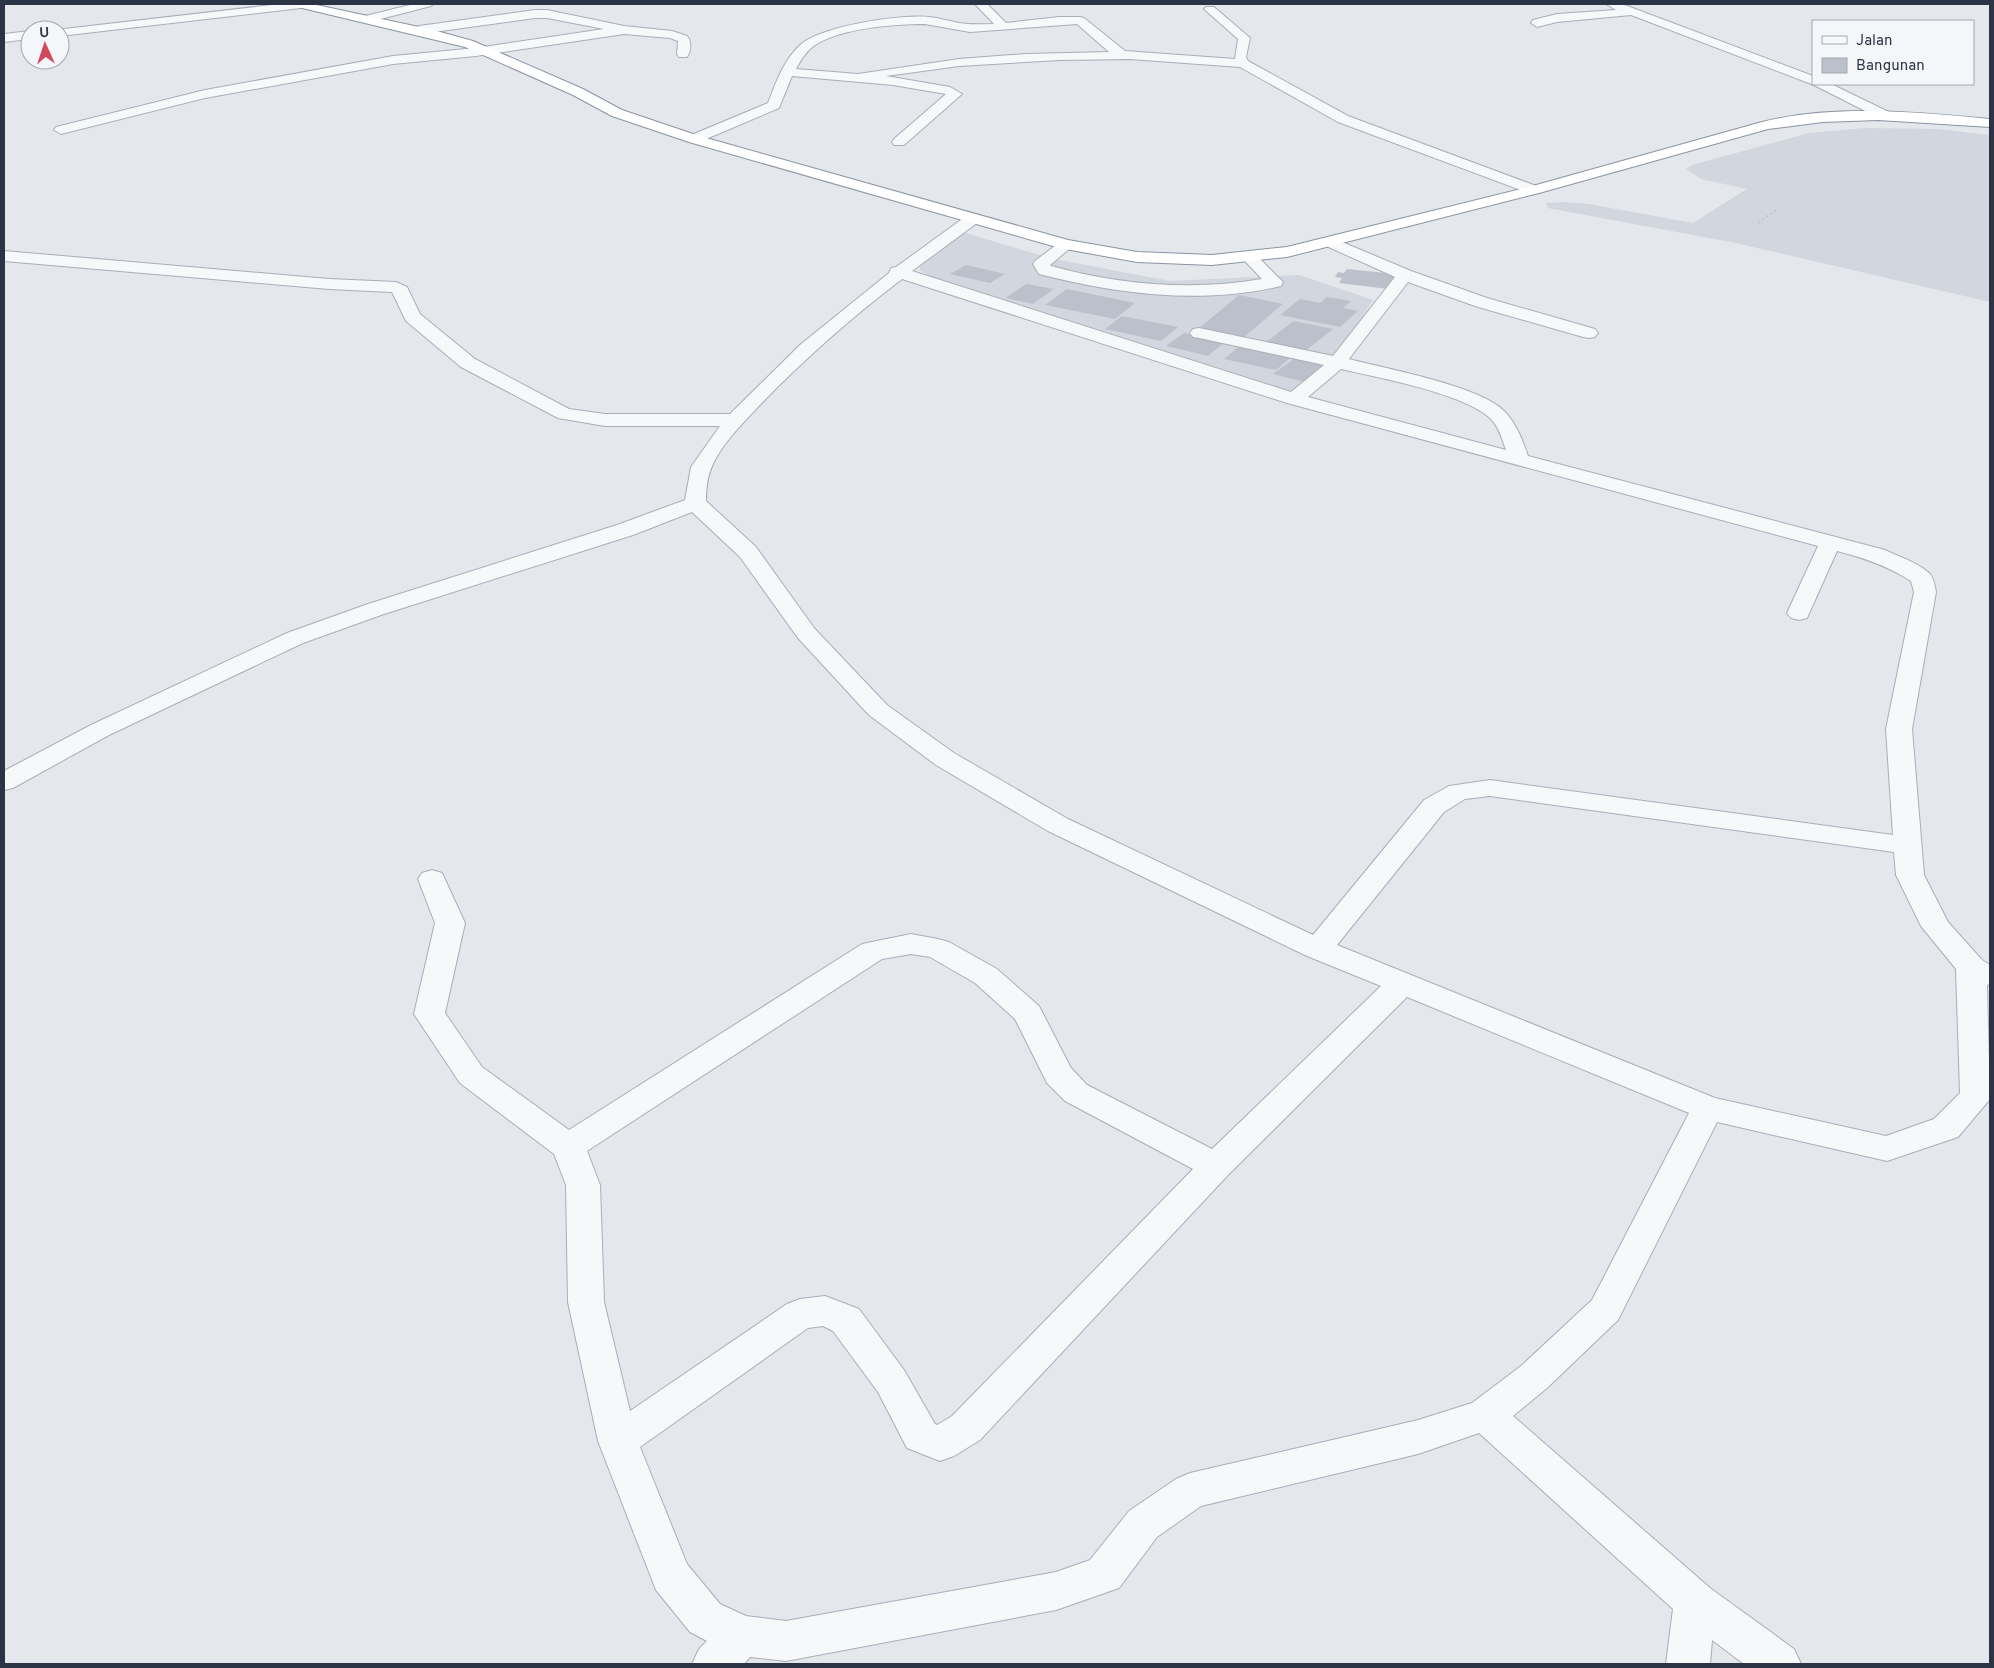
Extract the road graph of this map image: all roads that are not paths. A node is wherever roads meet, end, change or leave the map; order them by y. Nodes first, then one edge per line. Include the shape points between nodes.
1 (300, 4) edge
2 (427, 4) edge
3 (981, 4) edge
4 (1612, 4) edge
5 (1210, 9) dead end
6 (1630, 12) junction
7 (365, 19) junction
8 (1537, 23) dead end
9 (1003, 27) junction
10 (984, 28) junction
11 (419, 30) junction
12 (624, 30) junction
13 (70, 31) edge
14 (20, 36) edge
15 (4, 38) edge
16 (484, 50) junction
17 (683, 54) dead end
18 (1131, 56) junction
19 (1004, 58) junction
20 (1243, 63) junction
21 (787, 72) junction
22 (858, 78) junction
23 (1812, 81) edge
24 (1823, 85) edge
25 (1886, 116) junction
26 (1990, 123) edge
27 (61, 130) dead end
28 (694, 139) junction
29 (899, 142) dead end
30 (1534, 190) junction
31 (970, 220) junction
32 (1330, 242) junction
33 (1066, 245) junction
34 (4, 256) edge
35 (1249, 257) junction
36 (41, 260) junction
37 (13, 271) dead end
38 (897, 272) junction
39 (1405, 275) junction
40 (1199, 333) dead end
41 (1589, 333) dead end
42 (1338, 362) junction
43 (1294, 399) junction
44 (736, 420) junction
45 (1520, 460) junction
46 (695, 503) junction
47 (1830, 543) junction
48 (1799, 613) dead end
49 (4, 782) edge
50 (1908, 845) junction
51 (432, 879) dead end
52 (1318, 949) junction
53 (1981, 972) edge
54 (1402, 984) junction
55 (1708, 1108) junction
56 (568, 1148) junction
57 (1216, 1166) junction
58 (1485, 1415) junction
59 (618, 1441) junction
60 (1695, 1602) junction
61 (728, 1650) edge
62 (1688, 1664) edge
63 (1779, 1664) edge

1 - 7 highway
1 - 13 street
2 - 7 street
3 - 9 street
4 - 6 street
5 - 20 street via 1244,38 1240,57
6 - 8 street via 1557,18
6 - 23 street
7 - 11 highway
9 - 10 street
9 - 18 street via 1080,21 1116,52
10 - 19 street
10 - 21 street via 957,27 927,20 887,23 817,40 805,47
11 - 12 street via 535,14
11 - 16 highway
12 - 16 street
12 - 17 street via 683,39
14 - 15 street
16 - 27 street via 393,60 205,94
16 - 28 highway via 617,113
18 - 19 street
18 - 20 street
19 - 22 street
20 - 30 street via 1342,119
21 - 22 street
21 - 28 street via 774,105
22 - 29 street via 893,81 955,94
24 - 25 street
25 - 26 highway
25 - 30 highway via 1813,118 1767,125
28 - 31 highway
30 - 32 highway
31 - 33 highway
31 - 38 street
32 - 35 highway
32 - 39 street
33 - 35 highway via 1137,257 1203,260
33 - 35 street via 1041,264 1045,270 1063,276 1145,288 1202,289 1275,282
34 - 36 street
36 - 37 street
36 - 44 street via 396,287 401,291 412,317 468,363 565,414 605,420
38 - 43 street
38 - 44 street via 784,369
39 - 41 street via 1480,302
39 - 42 street
40 - 42 street
42 - 43 street
42 - 45 street via 1468,396 1482,403 1498,414 1508,428
43 - 45 street
44 - 46 street via 703,463
45 - 47 street
46 - 49 street via 625,530 295,638 100,730
46 - 52 street via 748,552 806,633 878,710 945,759 1058,825
47 - 48 street
47 - 50 street via 1877,555 1904,567 1921,578 1925,592 1898,729
50 - 52 street via 1490,788 1458,792 1434,806
50 - 53 street via 1910,875 1936,926
51 - 56 street via 450,922 429,1014 471,1075
52 - 54 street
53 - 55 street via 1976,1096 1946,1128 1887,1149
54 - 55 street
54 - 57 street
55 - 58 street via 1605,1310 1534,1377
56 - 57 street via 873,951 910,944 938,949 986,976 1028,1013 1058,1075 1076,1094
56 - 59 street via 584,1185 586,1302
57 - 59 street via 966,1428 940,1444 921,1436 891,1381 846,1320 825,1311 800,1314
58 - 60 street
58 - 61 street via 1418,1436 1190,1491 1143,1524 1104,1574 1056,1591
59 - 61 street via 671,1576
60 - 62 street
60 - 63 street

